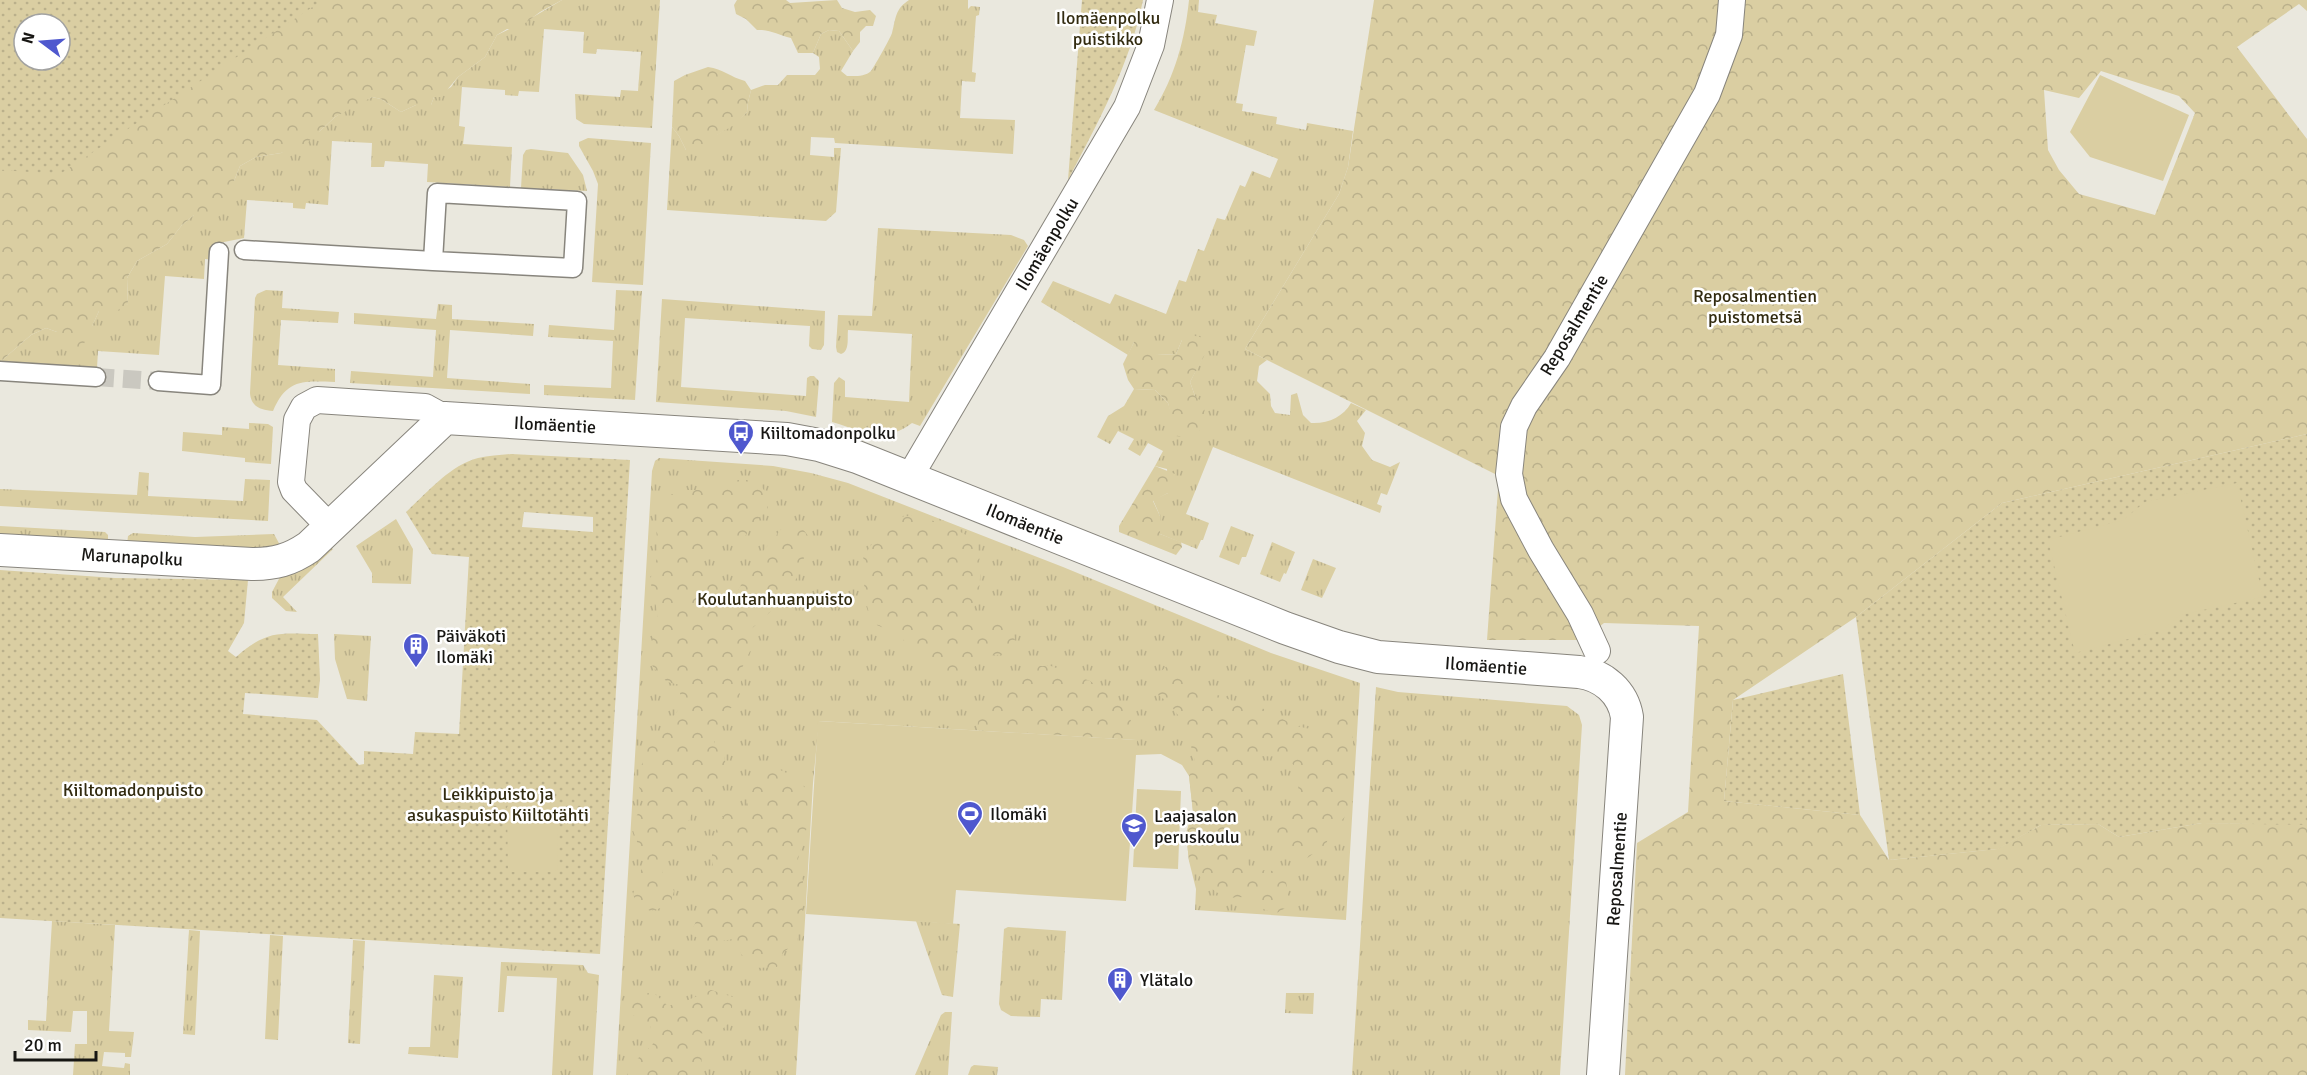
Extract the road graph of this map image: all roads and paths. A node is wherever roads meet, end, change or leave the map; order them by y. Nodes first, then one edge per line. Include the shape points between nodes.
1 (1160, 0) edge
2 (1732, 0) edge
3 (244, 250) dead end
4 (219, 252) dead end
5 (433, 261) junction
6 (0, 371) edge
7 (96, 377) tunnel mouth
8 (158, 381) tunnel mouth
9 (445, 418) junction
10 (909, 478) junction
11 (328, 526) junction
12 (0, 550) edge
13 (1597, 663) junction
14 (1603, 1075) edge

1 - 10 street, Ilomäenpolku via 1151,45 1127,106
2 - 13 street, Reposalmentie via 1729,35 1707,94 1514,428 1509,474 1514,499 1580,614
3 - 5 street
4 - 8 street via 211,385
5 - 5 street via 437,193 517,193 577,201 573,268
6 - 7 street
9 - 10 street, Ilomäentie via 787,439 819,445
9 - 11 street
9 - 11 street, Ilomäentie via 425,407 388,403 317,400 304,407 297,420 291,482
10 - 13 street, Ilomäentie via 1339,647 1378,657 1579,672
11 - 12 street, Marunapolku via 309,547 294,556 264,564
13 - 14 street, Reposalmentie via 1626,706 1628,717

